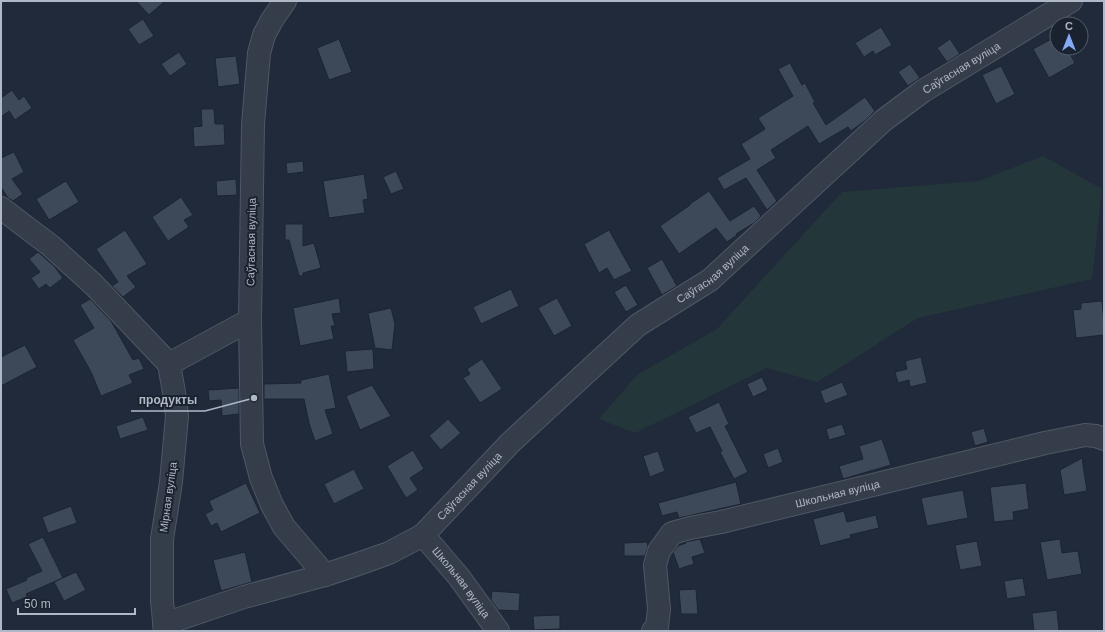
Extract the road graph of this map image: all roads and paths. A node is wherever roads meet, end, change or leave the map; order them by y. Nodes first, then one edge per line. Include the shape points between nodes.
1 (285, 1) edge
2 (1071, 1) edge
3 (2, 211) edge
4 (250, 320) junction
5 (169, 364) junction
6 (1104, 439) edge
7 (423, 535) junction
8 (325, 575) junction
9 (165, 628) edge
10 (498, 631) edge
11 (653, 631) edge

1 - 4 street, Саўгасная вуліца via 264,35 259,53 253,124
2 - 7 street, Саўгасная вуліца via 923,91 884,120 710,280 638,325 510,443
3 - 5 street via 51,246 94,285
4 - 5 street
4 - 8 street, Саўгасная вуліца via 252,444 261,478 284,527
5 - 9 street, Мірная вуліца via 177,416 162,540 162,601
6 - 11 street, Школьная вуліца via 1085,435 1045,443 672,533 659,551 655,565 659,609
7 - 8 street, Саўгасная вуліца via 389,552
7 - 10 street, Школьная вуліца via 459,577
8 - 9 street via 244,597

